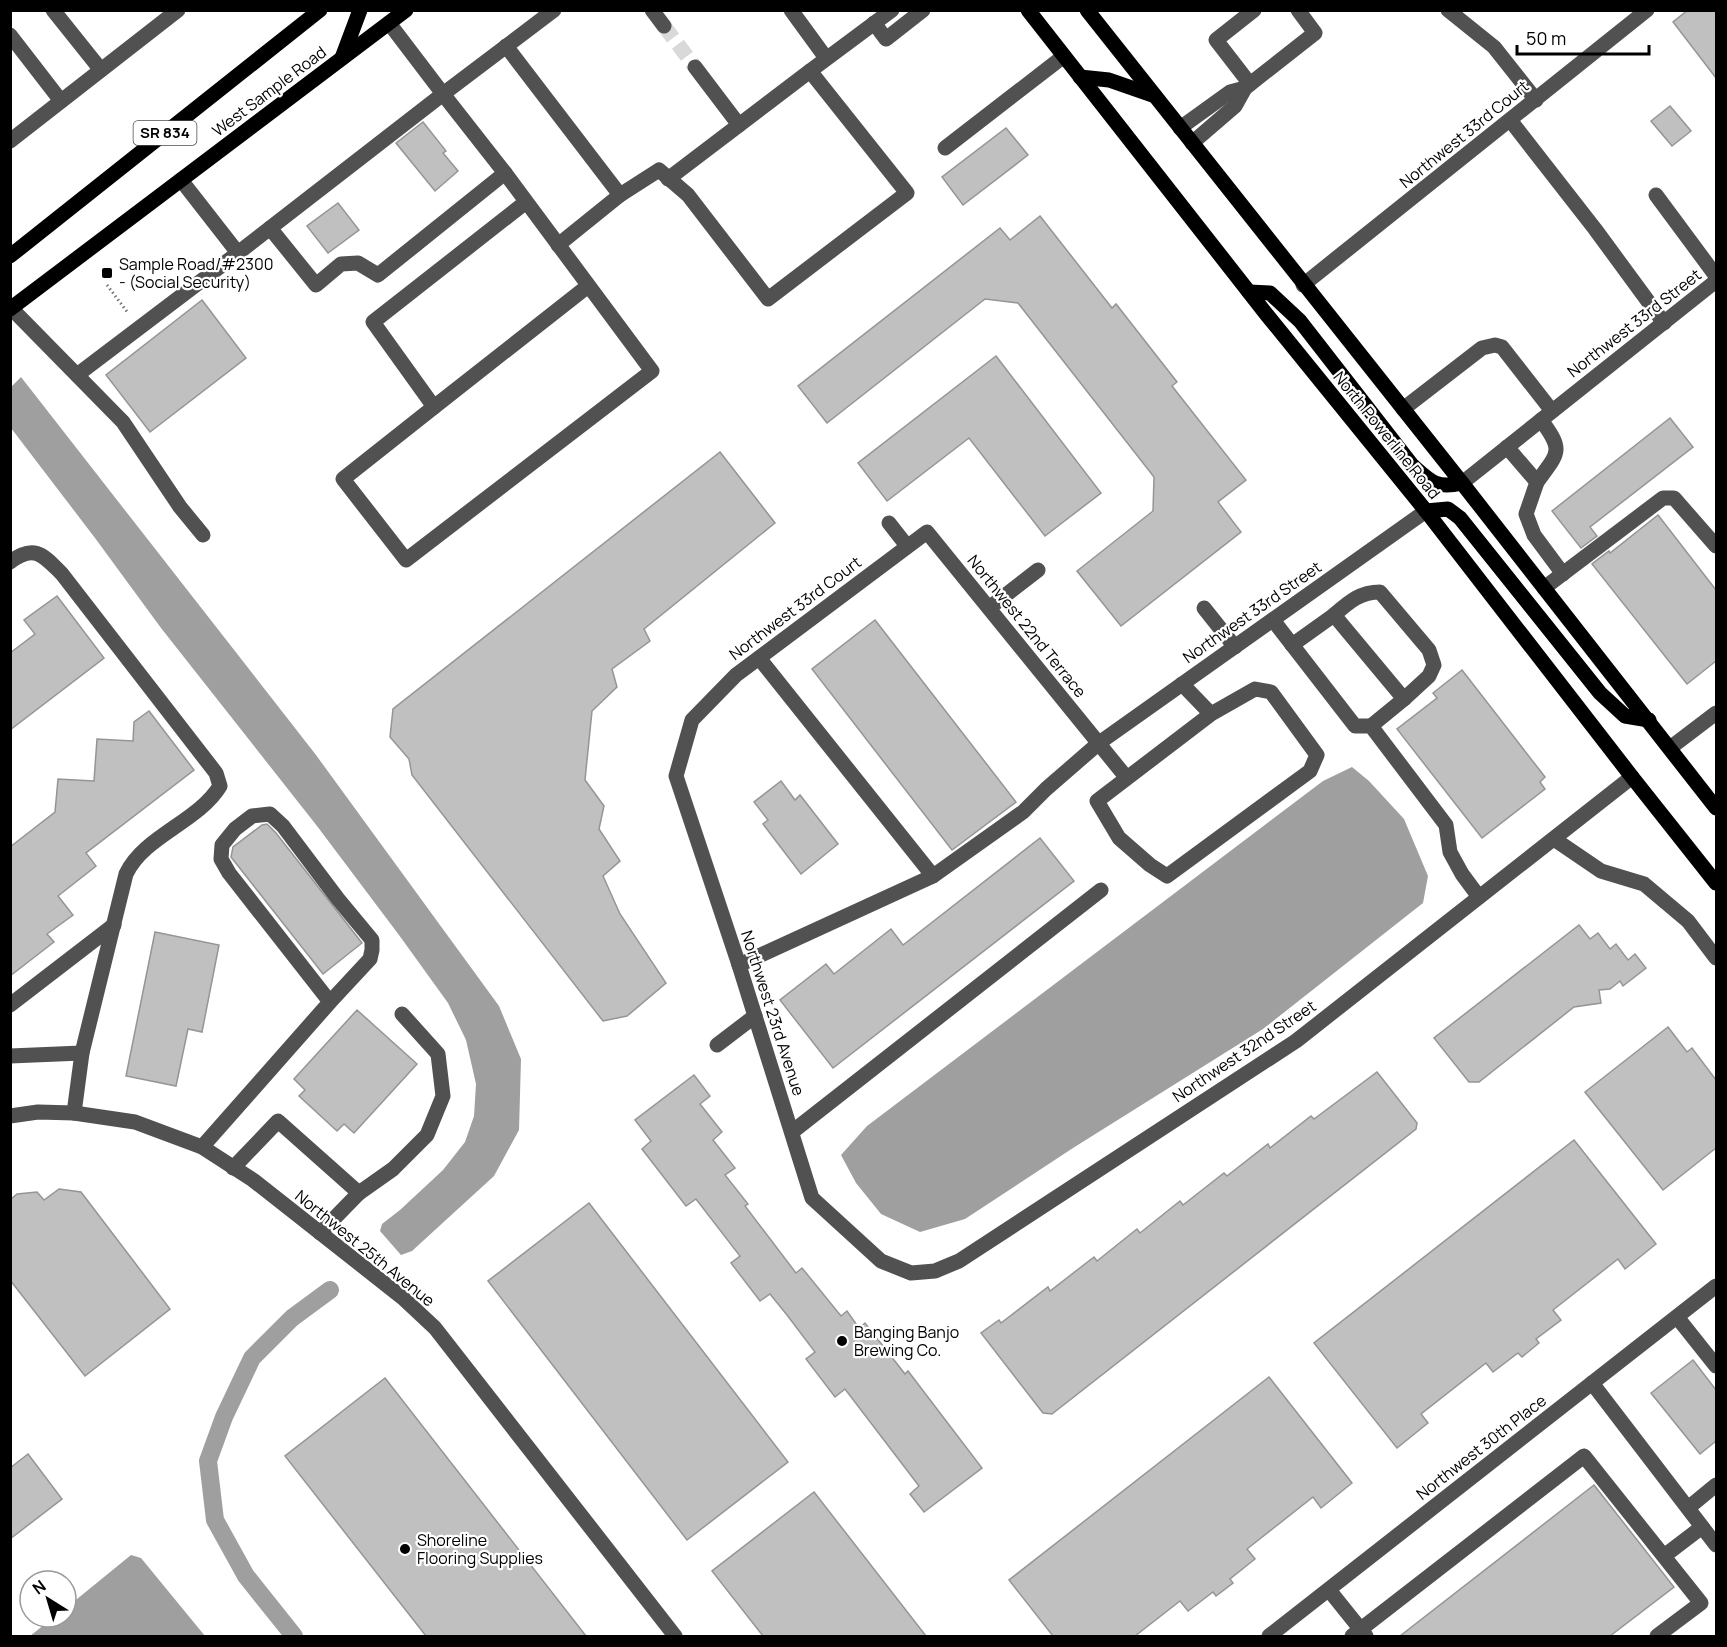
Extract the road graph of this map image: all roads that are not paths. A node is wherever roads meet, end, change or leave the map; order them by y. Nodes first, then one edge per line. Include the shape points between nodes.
1 (53, 10) edge
2 (178, 10) edge
3 (320, 10) edge
4 (360, 10) edge
5 (406, 10) edge
6 (554, 10) edge
7 (652, 10) edge
8 (791, 10) edge
9 (892, 10) edge
10 (923, 10) edge
11 (1028, 10) edge
12 (1087, 10) edge
13 (1254, 10) edge
14 (1298, 10) edge
15 (1448, 10) edge
16 (1647, 10) edge
17 (389, 17) edge
18 (874, 23) junction
19 (664, 26) tunnel mouth
20 (10, 35) edge
21 (506, 46) junction
22 (1064, 56) junction
23 (342, 58) junction
24 (826, 58) junction
25 (695, 67) tunnel mouth
26 (101, 70) junction
27 (810, 71) junction
28 (1080, 77) junction
29 (1248, 86) junction
30 (443, 94) junction
31 (1155, 96) junction
32 (1536, 100) junction
33 (61, 101) junction
34 (1510, 120) junction
35 (739, 125) junction
36 (1180, 128) junction
37 (10, 141) edge
38 (1192, 143) junction
39 (945, 148) dead end
40 (505, 173) junction
41 (668, 178) junction
42 (181, 180) junction
43 (621, 195) junction
44 (1656, 195) dead end
45 (526, 202) junction
46 (270, 228) junction
47 (558, 245) junction
48 (238, 253) junction
49 (10, 256) edge
50 (1716, 276) edge
51 (1716, 281) edge
52 (1304, 285) junction
53 (588, 286) junction
54 (1249, 292) junction
55 (11, 309) edge
56 (1664, 323) junction
57 (77, 375) junction
58 (434, 407) junction
59 (1402, 409) junction
60 (1546, 416) junction
61 (1507, 447) junction
62 (1537, 482) junction
63 (1462, 483) junction
64 (1426, 511) junction
65 (889, 523) dead end
66 (927, 532) joint
67 (204, 535) dead end
68 (907, 546) junction
69 (1716, 546) edge
70 (10, 562) edge
71 (1038, 570) dead end
72 (1563, 574) junction
73 (1544, 588) junction
74 (989, 608) junction
75 (1204, 608) dead end
76 (1334, 615) junction
77 (1273, 620) junction
78 (1292, 645) junction
79 (1235, 647) junction
80 (759, 658) junction
81 (1182, 684) junction
82 (1404, 699) junction
83 (1716, 713) edge
84 (1211, 714) junction
85 (692, 720) joint
86 (1649, 720) junction
87 (1371, 726) junction
88 (1099, 743) junction
89 (1670, 748) junction
90 (1126, 777) junction
91 (1632, 777) junction
92 (1716, 808) edge
93 (1554, 839) junction
94 (933, 876) junction
95 (1716, 883) edge
96 (1101, 890) dead end
97 (1479, 897) junction
98 (114, 925) junction
99 (1716, 958) edge
100 (739, 965) junction
101 (330, 1002) junction
102 (10, 1005) edge
103 (402, 1014) dead end
104 (755, 1016) junction
105 (717, 1045) dead end
106 (82, 1053) junction
107 (10, 1056) edge
108 (74, 1113) junction
109 (10, 1116) edge
110 (792, 1132) junction
111 (202, 1147) junction
112 (233, 1168) junction
113 (359, 1193) junction
114 (320, 1233) junction
115 (911, 1273) joint
116 (1716, 1286) edge
117 (1677, 1317) junction
118 (1716, 1366) edge
119 (1592, 1383) junction
120 (1716, 1485) edge
121 (1688, 1508) junction
122 (1702, 1527) junction
123 (1716, 1545) edge
124 (1664, 1557) junction
125 (1329, 1590) junction
126 (1360, 1634) edge
127 (675, 1636) edge
128 (1269, 1636) edge
129 (1657, 1636) edge

1 - 26 street
2 - 26 street
3 - 49 main road, West Sample Road / SR 834
4 - 23 main road
5 - 17 main road, West Sample Road / SR 834
6 - 21 street
7 - 19 street
8 - 24 street
9 - 18 street
10 - 18 street via 886,39
11 - 22 main road, North Powerline Road
12 - 31 main road, North Powerline Road
13 - 29 street via 1216,40
14 - 29 street via 1315,33
15 - 32 street via 1494,47
16 - 32 street, Northwest 33rd Court
17 - 23 main road, West Sample Road / SR 834
17 - 30 street
18 - 24 street
20 - 33 street
21 - 30 street
21 - 43 street
22 - 28 main road, North Powerline Road
22 - 39 street
23 - 42 main road, West Sample Road / SR 834
24 - 27 street
25 - 35 street
26 - 33 street
27 - 35 street
27 - 41 street via 907,193 768,299 688,195
28 - 31 main road via 1109,80
28 - 54 main road, North Powerline Road
29 - 36 street via 1230,92
29 - 38 street via 1235,106
30 - 40 street
30 - 46 street
31 - 36 main road, North Powerline Road
32 - 34 street, Northwest 33rd Court
33 - 37 street
34 - 52 street, Northwest 33rd Court
34 - 56 street
35 - 41 street
36 - 38 main road, North Powerline Road
38 - 52 main road, North Powerline Road
40 - 45 street
40 - 46 street via 378,274 358,263 341,264 316,285
41 - 43 street via 658,170
42 - 48 street
42 - 55 main road, West Sample Road / SR 834
43 - 47 street
44 - 50 street
45 - 47 street
45 - 58 street via 373,322
46 - 48 street
47 - 53 street
48 - 57 street
51 - 56 street, Northwest 33rd Street
52 - 59 main road, North Powerline Road
53 - 58 street
53 - 58 street via 652,371 406,560 344,479
54 - 63 main road via 1269,293 1300,321 1412,465 1444,487
54 - 64 main road, North Powerline Road
55 - 57 street
56 - 60 street, Northwest 33rd Street
57 - 67 street via 123,422 180,507
59 - 60 street via 1489,345 1502,347
59 - 63 main road, North Powerline Road
60 - 61 street, Northwest 33rd Street
60 - 62 street via 1555,439 1556,456
61 - 62 street
61 - 63 street, Northwest 33rd Street
62 - 72 street via 1526,514 1534,535
63 - 73 main road, North Powerline Road
64 - 77 street, Northwest 33rd Street
64 - 86 main road via 1448,509 1460,518 1600,693 1625,716
64 - 91 main road, North Powerline Road
65 - 68 street
66 - 68 street, Northwest 33rd Court
66 - 74 street, Northwest 22nd Terrace
68 - 80 street, Northwest 33rd Court
69 - 72 street via 1674,498 1663,498
70 - 98 street via 31,551 44,556 62,574 216,773 220,786 212,799 131,863
71 - 74 street
72 - 73 street
73 - 86 main road, North Powerline Road
74 - 88 street, Northwest 22nd Terrace
75 - 79 street
76 - 78 street
76 - 82 street
76 - 82 street via 1354,598 1380,592 1430,650 1434,665 1430,676
77 - 78 street
77 - 79 street, Northwest 33rd Street
78 - 87 street via 1355,726
79 - 81 street, Northwest 33rd Street
80 - 85 street, Northwest 33rd Court via 736,675
80 - 94 street
81 - 84 street
81 - 88 street, Northwest 33rd Street
82 - 87 street
83 - 89 street
84 - 90 street
84 - 90 street via 1255,689 1270,692 1317,755 1310,771 1167,876 1119,838 1097,801
85 - 100 street, Northwest 23rd Avenue via 676,776
86 - 89 main road, North Powerline Road
87 - 97 street via 1446,825 1450,852
88 - 90 street, Northwest 22nd Terrace
88 - 94 street, Northwest 33rd Street via 1023,812
89 - 92 main road, North Powerline Road
91 - 93 street, Northwest 32nd Street
91 - 95 main road, North Powerline Road
93 - 97 street, Northwest 32nd Street
93 - 99 street via 1601,871 1644,884 1688,921
94 - 100 street, Northwest 33rd Street
96 - 110 street
97 - 115 street, Northwest 32nd Street via 1296,1041 959,1261 935,1271
98 - 102 street
98 - 106 street
100 - 104 street, Northwest 23rd Avenue
101 - 101 street via 221,859 222,845 252,816 270,814 283,826 372,940 370,959
101 - 111 street
103 - 113 street via 438,1054 443,1096 428,1135 393,1169
104 - 105 street
104 - 110 street, Northwest 23rd Avenue
106 - 107 street
106 - 108 street
108 - 109 street, Northwest 25th Avenue
108 - 111 street, Northwest 25th Avenue via 135,1122
110 - 115 street, Northwest 23rd Avenue via 812,1198 881,1261
111 - 112 street, Northwest 25th Avenue
112 - 113 street via 278,1121
112 - 114 street, Northwest 25th Avenue
113 - 114 street
114 - 127 street, Northwest 25th Avenue via 435,1328
116 - 117 street, Northwest 30th Place
117 - 118 street
117 - 119 street, Northwest 30th Place
119 - 121 street
119 - 125 street, Northwest 30th Place
120 - 121 street
121 - 122 street
122 - 123 street
122 - 124 street
124 - 126 street via 1584,1456
124 - 129 street via 1701,1603
125 - 126 street
125 - 128 street, Northwest 30th Place

